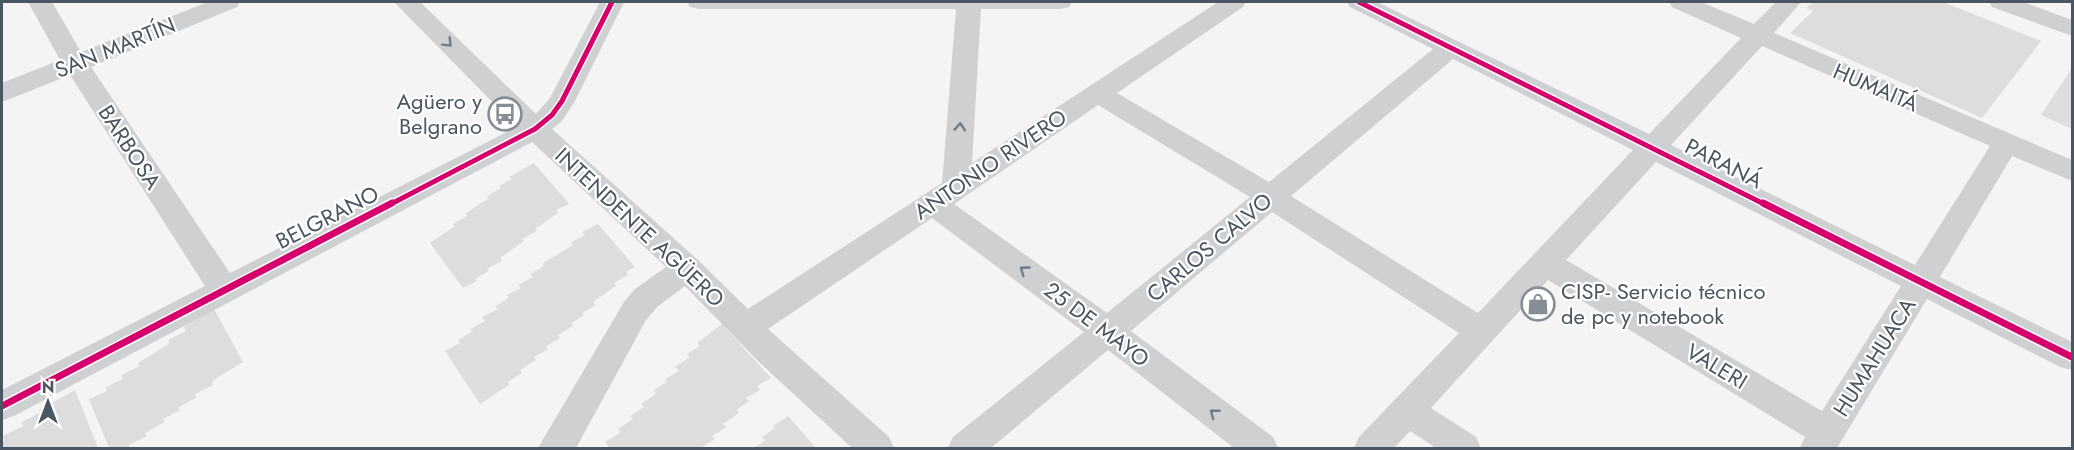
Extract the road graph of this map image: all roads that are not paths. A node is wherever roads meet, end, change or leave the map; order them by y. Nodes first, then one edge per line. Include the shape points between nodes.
1 (40, 2) edge
2 (228, 2) edge
3 (406, 2) edge
4 (612, 2) edge
5 (699, 2) edge
6 (969, 2) edge
7 (1060, 2) edge
8 (1359, 2) edge
9 (1680, 2) edge
10 (1789, 2) edge
11 (2001, 2) edge
12 (1225, 3) edge
13 (2073, 28) edge
14 (1757, 35) junction
15 (1452, 47) junction
16 (75, 63) junction
17 (2, 93) edge
18 (1098, 93) junction
19 (535, 129) junction
20 (2006, 143) junction
21 (1652, 147) junction
22 (2073, 171) edge
23 (944, 194) junction
24 (1270, 196) junction
25 (1544, 262) junction
26 (687, 268) junction
27 (1921, 281) junction
28 (224, 290) junction
29 (747, 327) junction
30 (1480, 330) junction
31 (1107, 331) junction
32 (2073, 357) edge
33 (2, 406) edge
34 (1409, 411) junction
35 (1823, 441) edge
36 (556, 448) edge
37 (876, 448) edge
38 (966, 448) edge
39 (1260, 448) edge
40 (1372, 448) edge
41 (1462, 448) edge

1 - 16 street, BARBOSA
2 - 16 street, SAN MARTÍN
3 -> 19 street, INTENDENTE AGÜERO
4 - 19 street, BELGRANO via 562,101
5 - 6 street
6 - 7 street
23 -> 6 street
8 - 15 street, PARANÁ
9 - 14 street, HUMAITÁ
10 - 14 street
11 - 13 street
12 - 18 street, ANTONIO RIVERO
14 - 20 street, HUMAITÁ
14 - 21 street
15 - 21 street, PARANÁ
15 - 24 street, CARLOS CALVO
16 - 17 street, SAN MARTÍN
16 - 28 street, BARBOSA
18 - 23 street, ANTONIO RIVERO
18 - 24 street
19 - 26 street, INTENDENTE AGÜERO
19 - 28 street, BELGRANO
20 - 22 street, HUMAITÁ
20 - 27 street, HUMAHUACA
21 - 25 street
21 - 27 street, PARANÁ
23 - 29 street, ANTONIO RIVERO
31 -> 23 street, 25 DE MAYO
24 - 30 street
24 - 31 street, CARLOS CALVO
25 - 30 street
25 - 35 street, VALERI
26 - 29 street, INTENDENTE AGÜERO
26 - 36 street via 646,298 635,311
27 - 32 street, PARANÁ
27 - 35 street, HUMAHUACA
28 - 33 street, BELGRANO
29 - 37 street, INTENDENTE AGÜERO
30 - 34 street
31 - 38 street, CARLOS CALVO
39 -> 31 street, 25 DE MAYO
34 - 40 street
34 - 41 street

